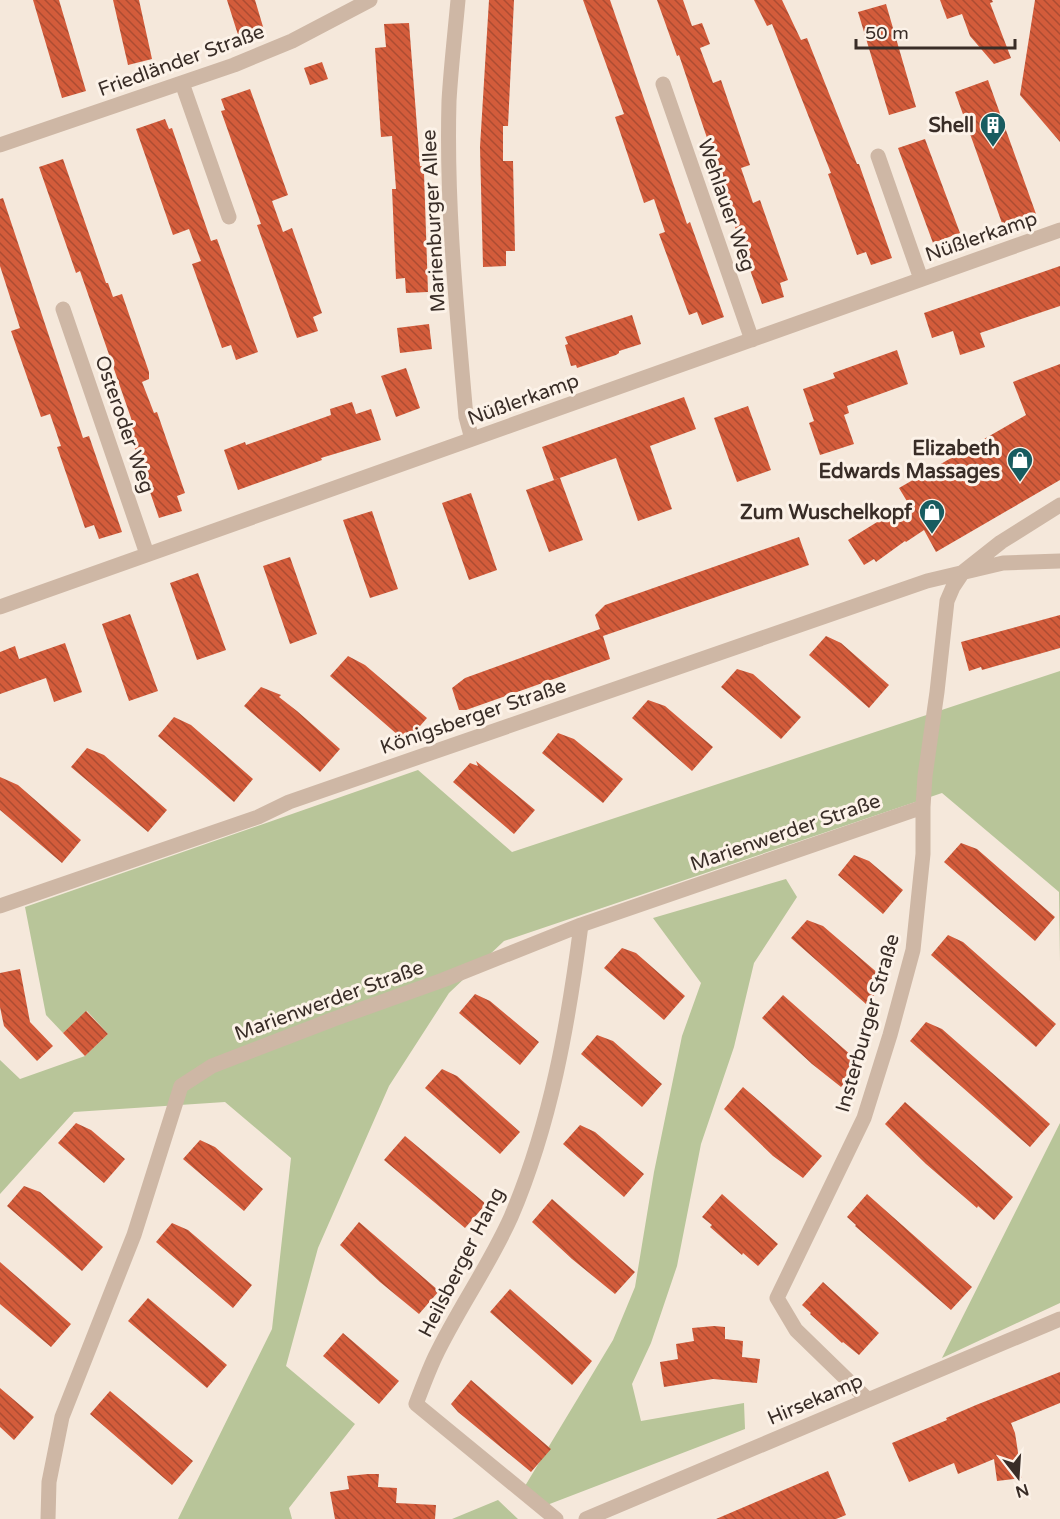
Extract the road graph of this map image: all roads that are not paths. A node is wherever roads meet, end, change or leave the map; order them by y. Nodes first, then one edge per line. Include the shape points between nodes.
1 (370, 0) edge
2 (459, 0) edge
3 (182, 84) junction
4 (663, 84) dead end
5 (0, 145) edge
6 (878, 156) dead end
7 (230, 217) dead end
8 (1060, 230) edge
9 (921, 279) junction
10 (63, 309) dead end
11 (752, 340) junction
12 (472, 439) junction
13 (1060, 505) edge
14 (147, 554) junction
15 (1060, 561) edge
16 (963, 572) junction
17 (0, 607) edge
18 (923, 807) junction
19 (0, 906) edge
20 (581, 925) junction
21 (1060, 1319) edge
22 (868, 1400) junction
23 (48, 1519) edge
24 (556, 1519) edge
25 (586, 1519) edge

1 - 3 street, Friedländer Straße via 292,41
2 - 12 street, Marienburger Allee via 449,99 449,176 466,417
3 - 5 street, Friedländer Straße
3 - 7 street
4 - 11 street, Wehlauer Weg
6 - 9 street
8 - 9 street, Nüßlerkamp
9 - 11 street, Nüßlerkamp
10 - 14 street, Osteroder Weg
11 - 12 street, Nüßlerkamp
12 - 14 street, Nüßlerkamp
13 - 16 street, Königsberger Straße via 1001,542
14 - 17 street, Nüßlerkamp
15 - 16 street, Königsberger Straße via 1003,563
16 - 18 street, Insterburger Straße via 947,602
16 - 19 street, Königsberger Straße via 927,580
18 - 20 street, Marienwerder Straße
18 - 22 street, Insterburger Straße via 923,854 913,950 890,1035 864,1118 777,1298 796,1330
20 - 23 street, Marienwerder Straße via 212,1066 181,1086 134,1235 62,1417 49,1482
20 - 24 street, Heilsberger Hang via 562,1050 541,1136 511,1216 435,1357 416,1404
21 - 22 street, Hirsekamp
22 - 25 street, Hirsekamp

